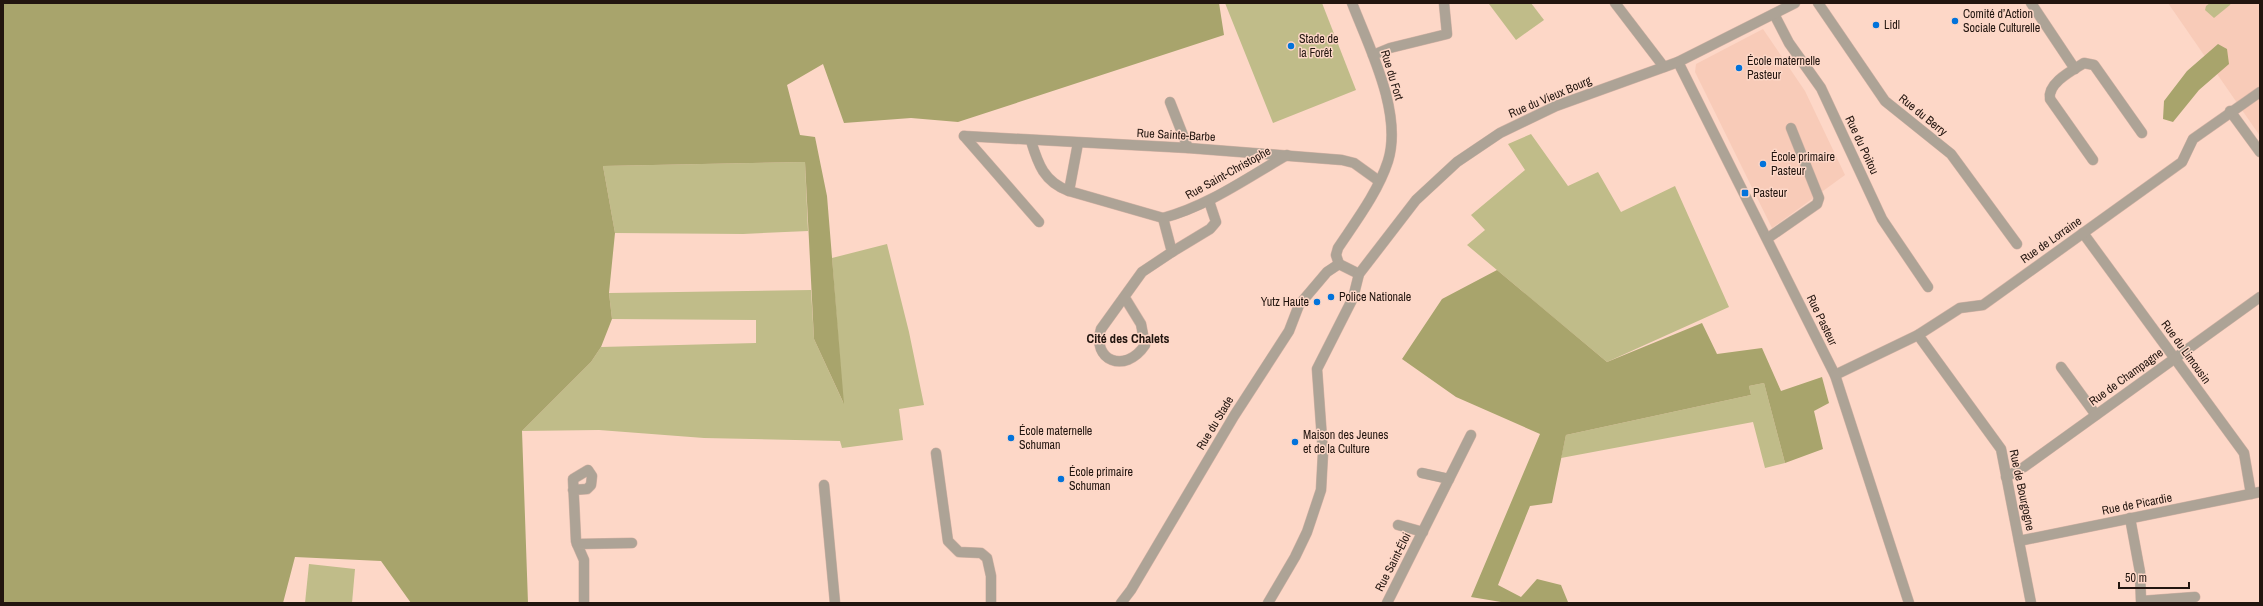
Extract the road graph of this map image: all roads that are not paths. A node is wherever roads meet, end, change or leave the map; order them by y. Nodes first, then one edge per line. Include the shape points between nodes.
1 (1352, 3) edge
2 (1444, 3) edge
3 (1615, 3) edge
4 (1795, 3) edge
5 (1818, 3) edge
6 (2031, 3) edge
7 (1775, 9) edge
8 (1372, 55) junction
9 (1678, 62) junction
10 (1664, 67) junction
11 (2075, 69) junction
12 (2260, 92) edge
13 (1170, 102) dead end
14 (2230, 111) junction
15 (1791, 128) dead end
16 (2142, 133) dead end
17 (1031, 141) junction
18 (1078, 143) junction
19 (1188, 148) junction
20 (2260, 152) edge
21 (1287, 155) junction
22 (2093, 160) dead end
23 (1379, 181) junction
24 (1069, 191) junction
25 (1208, 201) junction
26 (1163, 218) junction
27 (1040, 222) dead end
28 (2083, 233) junction
29 (1768, 238) junction
30 (2017, 244) dead end
31 (1172, 252) junction
32 (1339, 264) junction
33 (1359, 274) junction
34 (1928, 287) dead end
35 (2260, 297) edge
36 (1125, 298) junction
37 (1918, 335) junction
38 (2174, 359) junction
39 (2061, 367) dead end
40 (1835, 375) junction
41 (2096, 415) junction
42 (1471, 435) dead end
43 (936, 453) dead end
44 (1422, 473) dead end
45 (2006, 477) junction
46 (1449, 479) junction
47 (824, 485) dead end
48 (573, 490) dead end
49 (2255, 493) edge
50 (2130, 518) junction
51 (1398, 525) dead end
52 (1422, 532) junction
53 (2019, 540) junction
54 (632, 543) dead end
55 (577, 544) junction
56 (2195, 597) dead end
57 (584, 603) edge
58 (835, 603) edge
59 (991, 603) edge
60 (1120, 603) edge
61 (1268, 603) edge
62 (1387, 603) edge
63 (1909, 603) edge
64 (2031, 603) edge

1 - 8 street, Rue du Fort
2 - 8 street via 1447,34
3 - 10 street
4 - 7 street, Rue du Vieux Bourg
5 - 30 street, Rue du Berry via 1885,101 1951,154
6 - 11 street
7 - 9 street, Rue du Vieux Bourg
7 - 34 street, Rue du Poitou via 1789,44 1821,88 1882,220
8 - 23 street, Rue du Fort via 1387,101 1390,131 1388,159
9 - 10 street, Rue du Vieux Bourg
9 - 29 street, Rue Pasteur
10 - 33 street, Rue du Vieux Bourg via 1556,106 1481,145 1440,175 1416,200
11 - 16 street via 2084,63 2094,65
11 - 22 street via 2054,85 2049,94
12 - 14 street, Rue de Lorraine
13 - 19 street
14 - 20 street
14 - 28 street, Rue de Lorraine via 2193,139 2182,162
15 - 29 street via 1819,198 1817,204
17 - 18 street, Rue Sainte-Barbe
17 - 24 street via 1038,164 1047,178 1059,188
17 - 27 street, Rue Sainte-Barbe via 964,136
18 - 19 street, Rue Sainte-Barbe
18 - 24 street
19 - 21 street, Rue Sainte-Barbe
21 - 23 street, Rue Sainte-Barbe via 1348,161
21 - 25 street, Rue Saint-Christophe
23 - 32 street, Rue du Fort via 1338,248 1336,255
24 - 26 street
25 - 26 street, Rue Saint-Christophe
25 - 31 street via 1216,222 1210,229
26 - 31 street
28 - 37 street, Rue de Lorraine via 1983,305 1960,308
28 - 38 street, Rue du Limousin
29 - 40 street, Rue Pasteur
31 - 36 street via 1142,272
32 - 33 street
32 - 60 street, Rue du Stade via 1327,272 1299,306 1289,331 1234,416 1131,590
33 - 61 street via 1352,298 1317,369 1323,453 1321,490 1307,532
35 - 38 street, Rue de Champagne
36 - 36 street via 1110,315 1098,338 1107,356 1117,362 1128,361 1138,355 1145,345 1141,324
37 - 40 street, Rue de Lorraine
37 - 45 street, Rue de Bourgogne via 2001,449
38 - 41 street, Rue de Champagne
38 - 49 street, Rue du Limousin via 2244,453
39 - 41 street
40 - 63 street, Rue Pasteur
41 - 45 street, Rue de Champagne
42 - 46 street, Rue Saint-Éloi
43 - 59 street via 948,542 959,552 981,554 987,558 991,576
44 - 46 street
45 - 53 street, Rue de Bourgogne
46 - 52 street, Rue Saint-Éloi
47 - 58 street
48 - 55 street
49 - 50 street, Rue de Picardie
50 - 53 street, Rue de Picardie
50 - 56 street via 2140,572 2141,601
51 - 52 street, Rue Saint-Éloi
52 - 62 street, Rue Saint-Éloi
53 - 64 street, Rue de Bourgogne
54 - 55 street
55 - 57 street via 584,560

